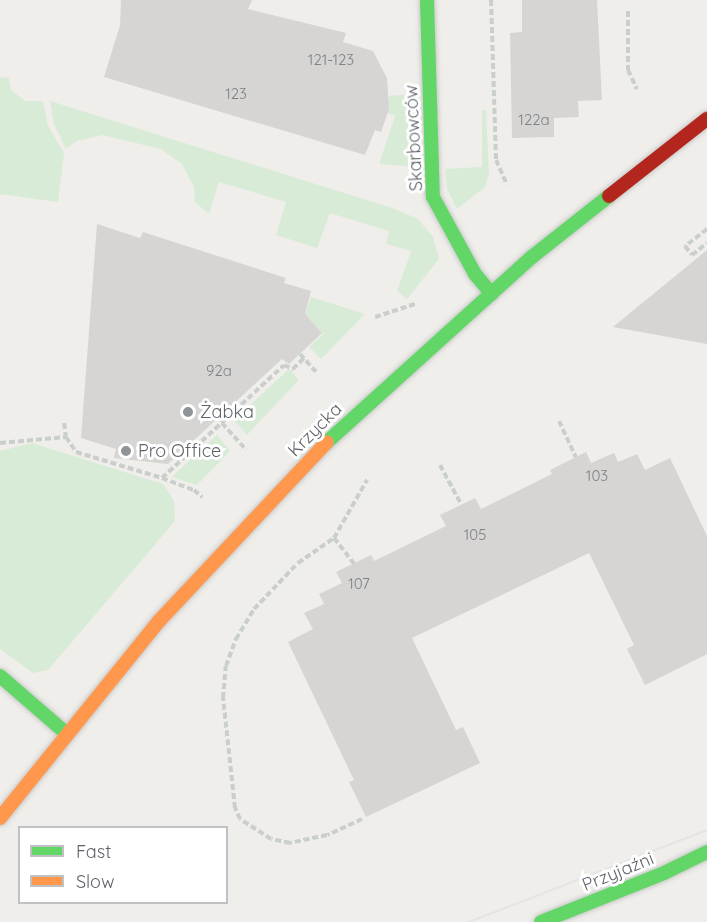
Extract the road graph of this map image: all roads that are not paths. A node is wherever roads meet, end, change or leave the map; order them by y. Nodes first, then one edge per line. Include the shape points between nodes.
1 (427, 0) edge
2 (707, 119) edge
3 (492, 294) junction
4 (0, 676) edge
5 (67, 734) junction
6 (0, 818) edge
7 (707, 852) edge
8 (541, 922) edge

1 - 3 street, Skarbowców via 433,197 475,274
2 - 3 street, Krzycka via 532,257
3 - 5 street, Krzycka via 328,440 159,621
4 - 5 street
5 - 6 street, Krzycka
7 - 8 street, Przyjaźni

